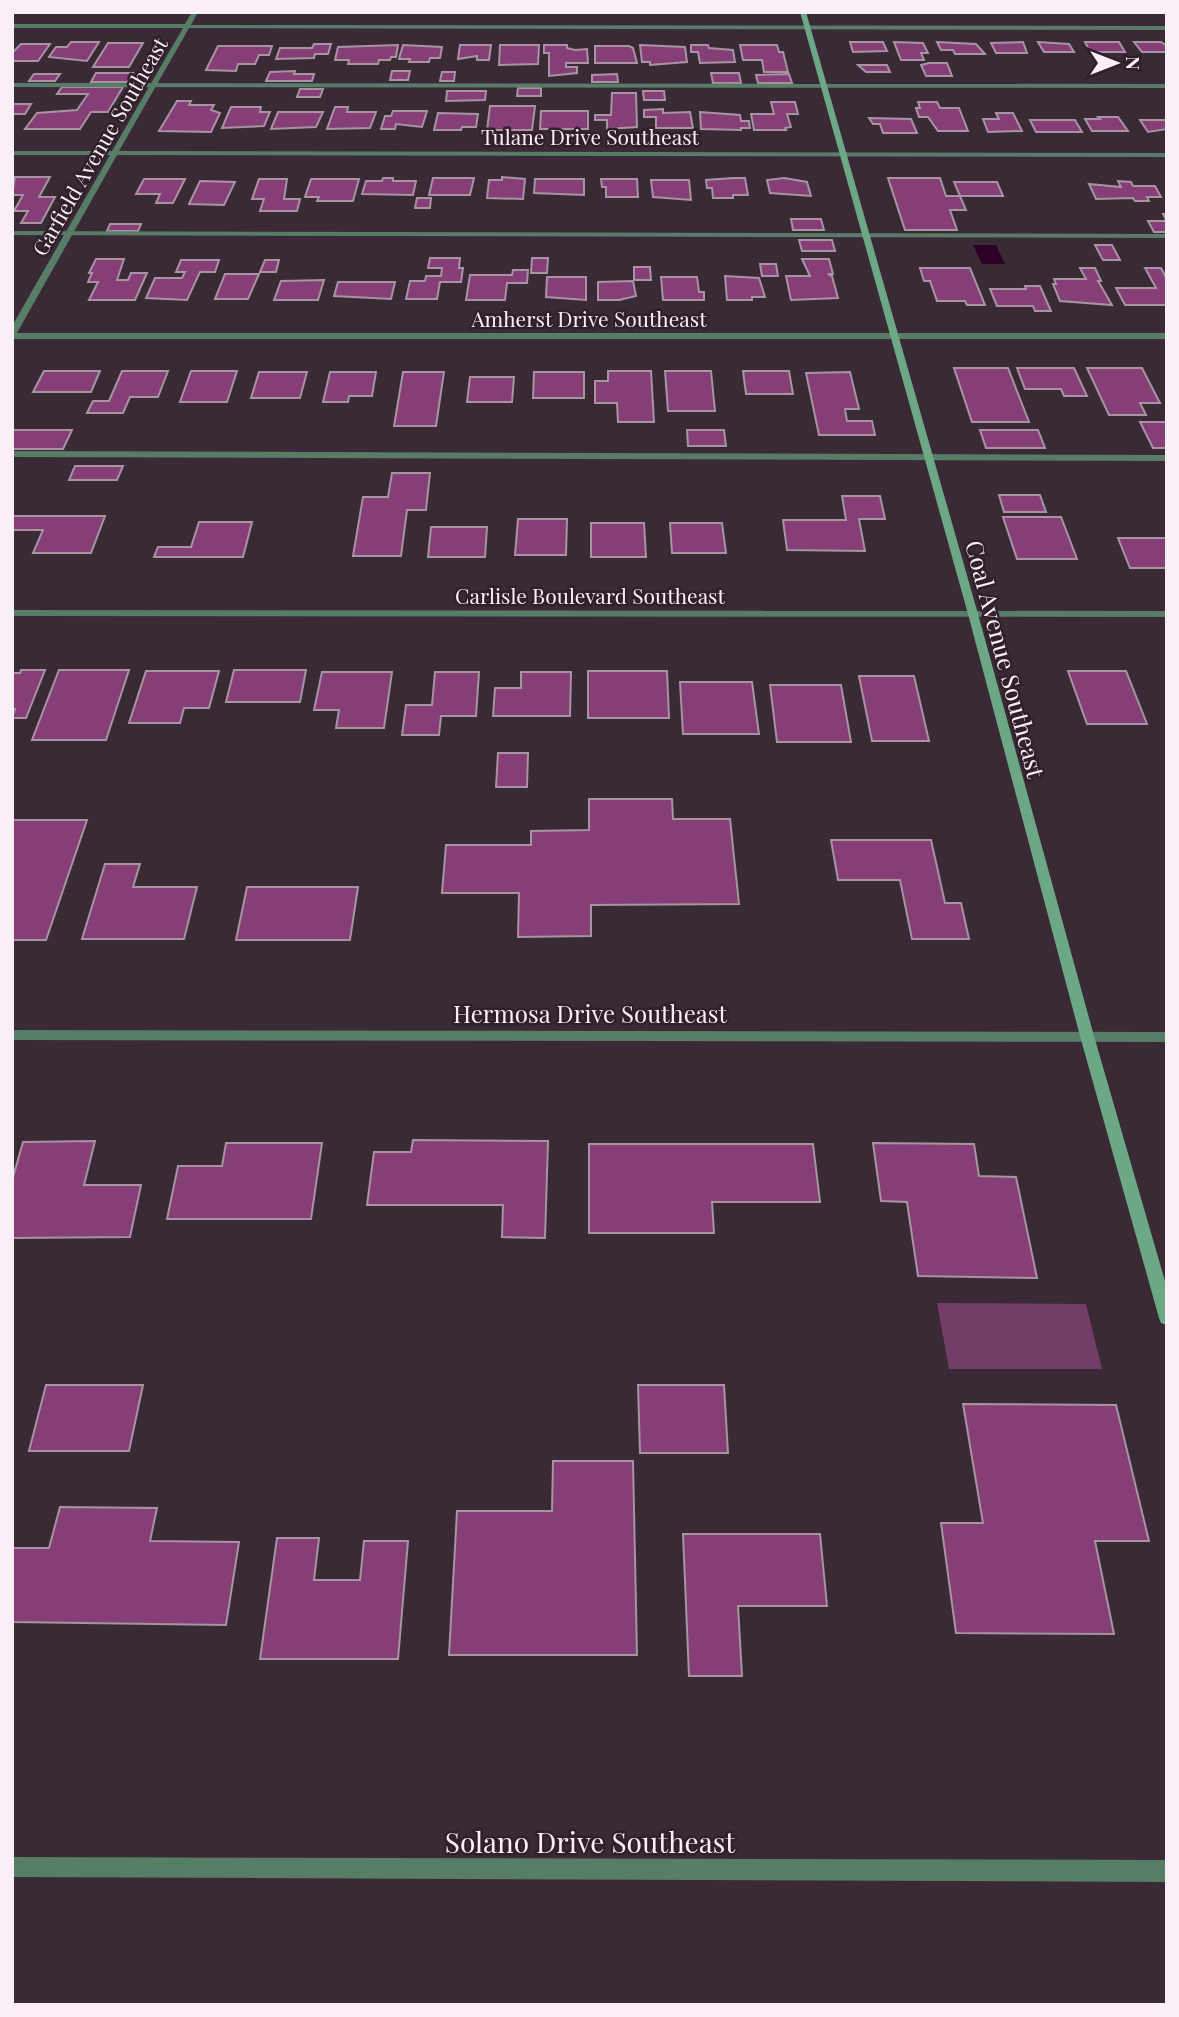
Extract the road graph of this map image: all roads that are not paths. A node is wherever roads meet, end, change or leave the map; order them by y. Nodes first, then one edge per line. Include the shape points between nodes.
1 (195, 12) edge
2 (803, 12) edge
3 (12, 26) edge
4 (188, 26) junction
5 (807, 27) junction
6 (1167, 28) edge
7 (12, 85) edge
8 (155, 85) junction
9 (823, 85) junction
10 (1167, 86) edge
11 (12, 153) edge
12 (116, 153) junction
13 (843, 154) junction
14 (1167, 155) edge
15 (12, 233) edge
16 (70, 233) junction
17 (866, 235) junction
18 (1167, 236) edge
19 (12, 335) edge
20 (894, 335) junction
21 (1167, 336) edge
22 (12, 454) edge
23 (929, 458) junction
24 (1167, 458) edge
25 (12, 613) edge
26 (973, 614) junction
27 (1167, 614) edge
28 (12, 1035) edge
29 (1087, 1036) junction
30 (1167, 1037) edge
31 (1167, 1318) edge
32 (12, 1867) edge
33 (1167, 1871) edge

1 - 4 street, Garfield Avenue Southeast
2 - 5 main road, Coal Avenue Southeast
3 - 4 street
4 - 5 street
4 - 8 street, Garfield Avenue Southeast
5 - 6 street
5 - 9 main road, Coal Avenue Southeast
7 - 8 street
8 - 9 street
8 - 12 street, Garfield Avenue Southeast
9 - 10 street
9 - 13 main road, Coal Avenue Southeast
11 - 12 street, Tulane Drive Southeast
12 - 13 street, Tulane Drive Southeast
12 - 16 street, Garfield Avenue Southeast
13 - 14 street, Tulane Drive Southeast
13 - 17 main road, Coal Avenue Southeast
15 - 16 street
16 - 17 street
16 - 19 street, Garfield Avenue Southeast
17 - 18 street
17 - 20 main road, Coal Avenue Southeast
19 - 20 street, Amherst Drive Southeast
20 - 21 street, Amherst Drive Southeast
20 - 23 main road, Coal Avenue Southeast
22 - 23 street
23 - 24 street
23 - 26 main road, Coal Avenue Southeast
25 - 26 street, Carlisle Boulevard Southeast
26 - 27 street, Carlisle Boulevard Southeast
26 - 29 main road, Coal Avenue Southeast
28 - 29 street, Hermosa Drive Southeast
29 - 30 street, Hermosa Drive Southeast
29 - 31 main road, Coal Avenue Southeast
32 - 33 street, Solano Drive Southeast

